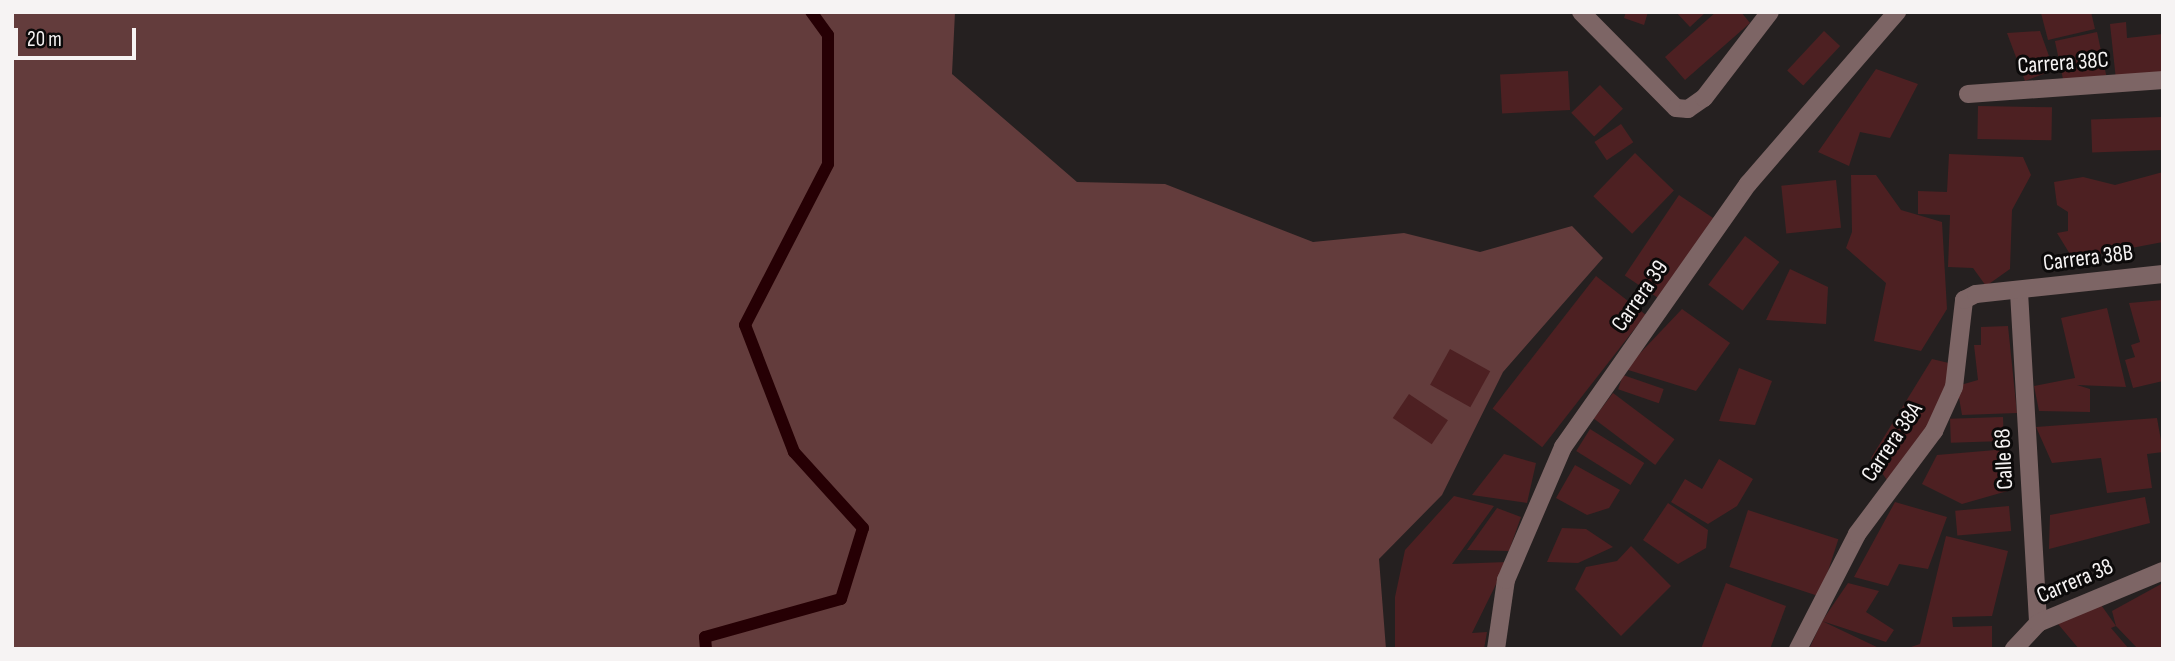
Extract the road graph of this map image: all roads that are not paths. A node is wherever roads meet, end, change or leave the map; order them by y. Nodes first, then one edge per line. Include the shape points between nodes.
1 (1581, 12) edge
2 (1770, 12) edge
3 (1897, 12) edge
4 (2163, 80) edge
5 (1968, 94) dead end
6 (2163, 274) edge
7 (2019, 292) junction
8 (2163, 571) edge
9 (2038, 623) junction
10 (1496, 649) edge
11 (1798, 649) edge
12 (2014, 649) edge

1 - 2 street via 1676,108 1688,109 1704,99
3 - 10 street, Carrera 39 via 1748,184 1563,447 1506,580
4 - 5 street, Carrera 38C
6 - 7 street, Carrera 38B
7 - 9 street, Calle 68
7 - 11 street, Carrera 38A via 1970,295 1964,300 1954,387 1934,431 1857,534
8 - 9 street, Carrera 38
9 - 12 street, Carrera 38

